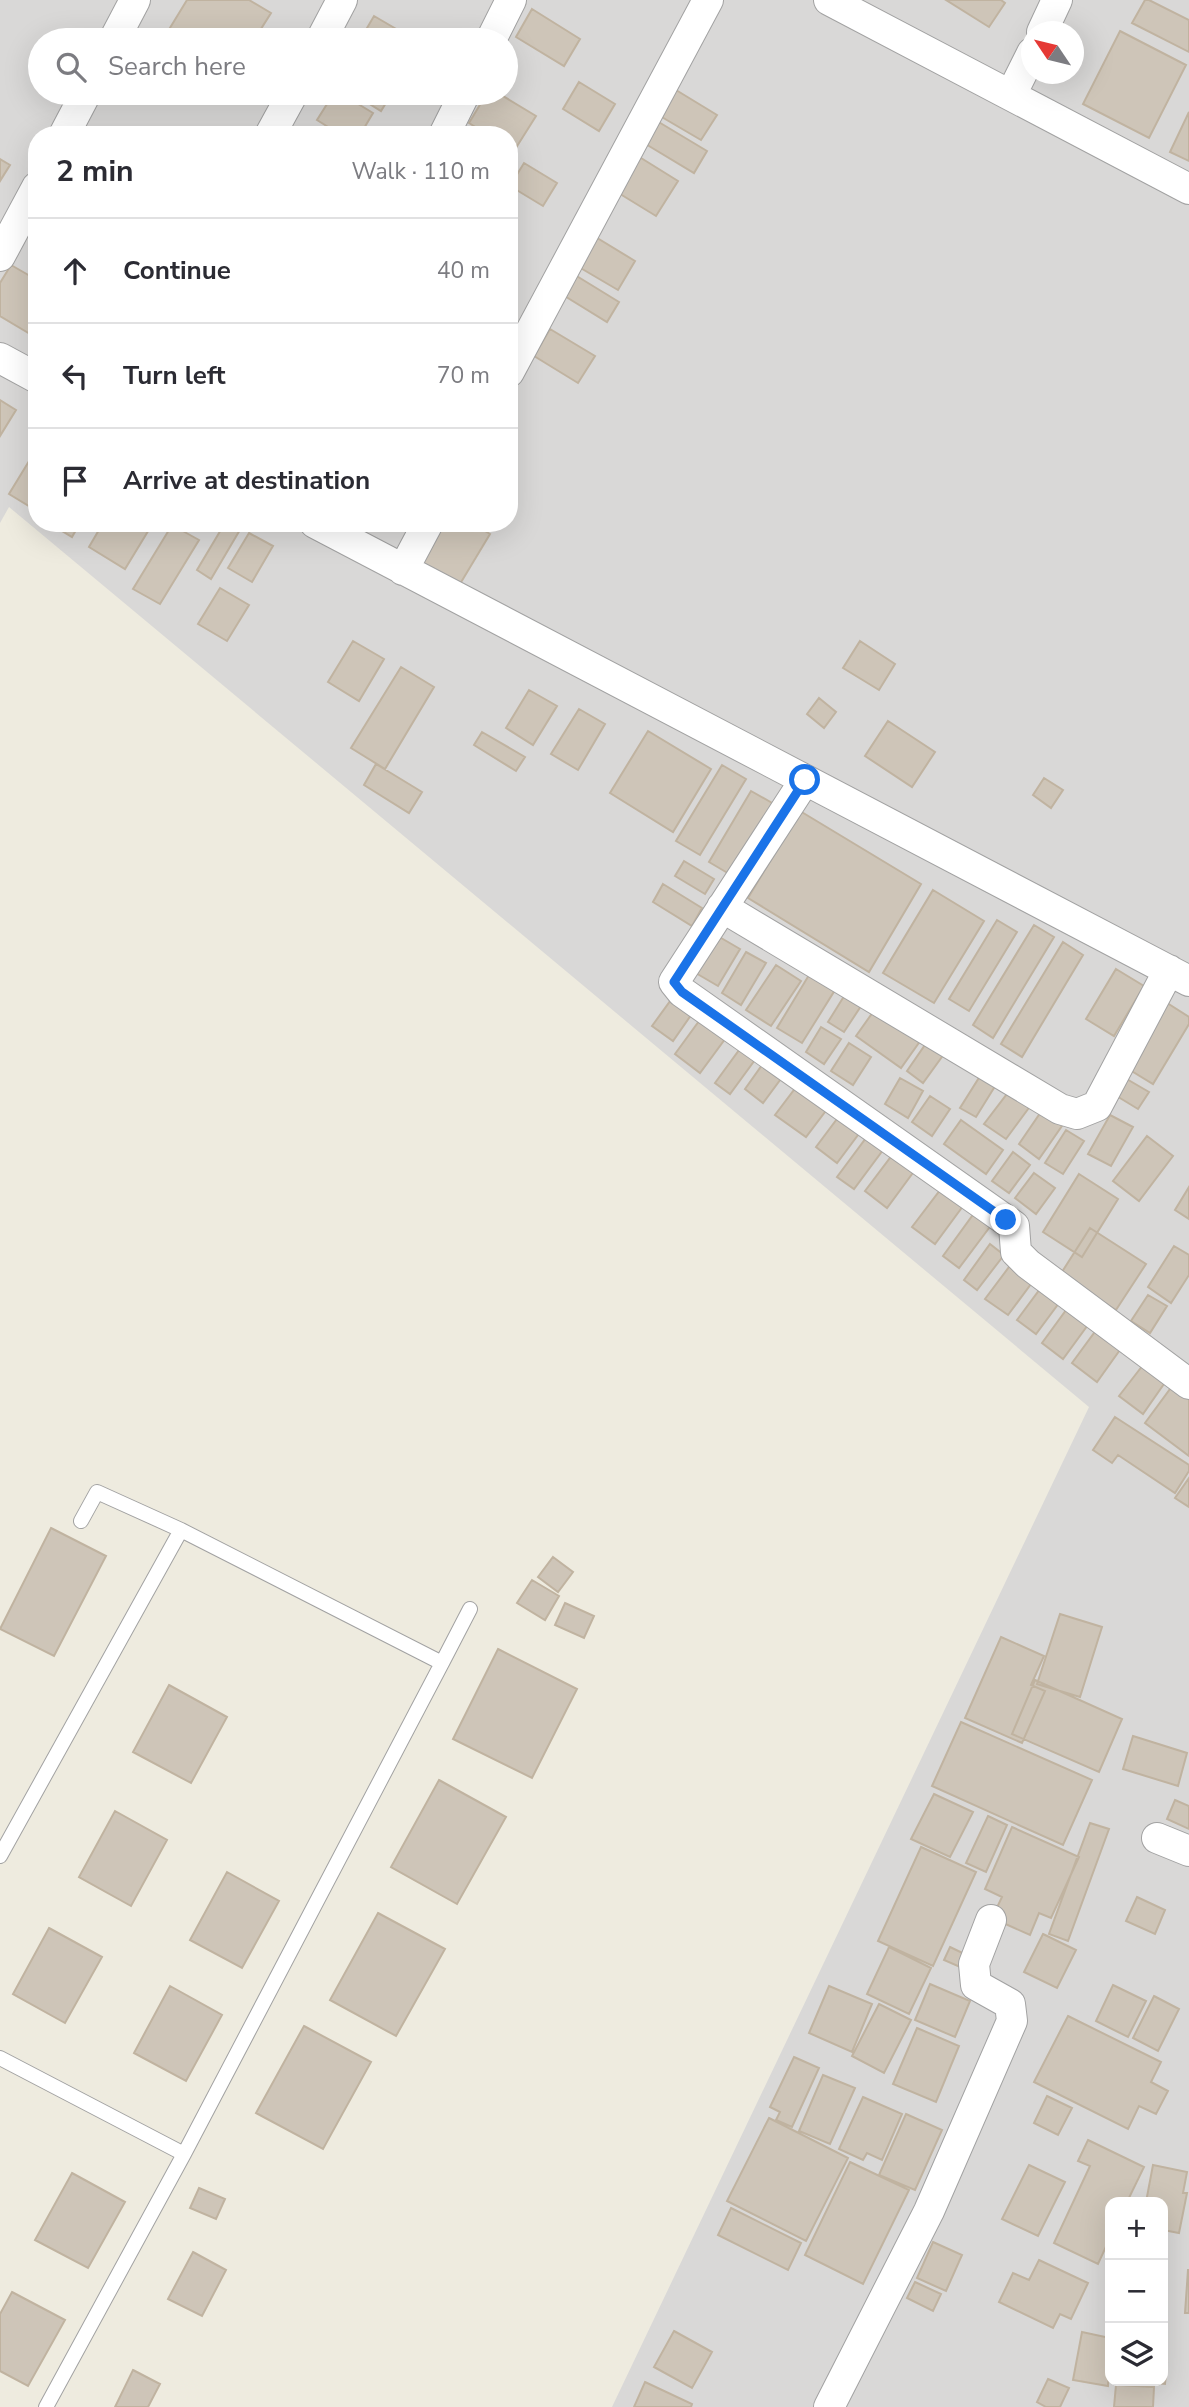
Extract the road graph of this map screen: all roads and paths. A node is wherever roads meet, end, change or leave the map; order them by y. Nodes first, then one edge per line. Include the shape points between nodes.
1 (135, 0) edge
2 (342, 0) edge
3 (510, 0) edge
4 (708, 0) edge
5 (829, 0) edge
6 (1057, 0) edge
7 (863, 8) edge
8 (1047, 21) edge
9 (120, 28) edge
10 (327, 28) edge
11 (497, 28) edge
12 (1021, 74) edge
13 (1011, 95) junction
14 (80, 105) edge
15 (287, 105) edge
16 (459, 105) edge
17 (69, 126) edge
18 (276, 126) edge
19 (448, 126) edge
20 (1189, 189) edge
21 (28, 204) edge
22 (0, 256) edge
23 (518, 355) edge
24 (0, 358) edge
25 (28, 372) edge
26 (332, 532) edge
27 (423, 532) edge
28 (403, 570) junction
29 (805, 780) junction
30 (722, 907) junction
31 (1179, 976) edge
32 (1189, 1384) edge
33 (81, 1521) dead end
34 (181, 1530) junction
35 (470, 1609) dead end
36 (442, 1663) junction
37 (1157, 1838) dead end
38 (1189, 1851) edge
39 (0, 1856) edge
40 (990, 1920) dead end
41 (0, 2058) edge
42 (184, 2154) junction
43 (46, 2407) edge
44 (829, 2407) edge

1 - 9 street
2 - 10 street
3 - 11 street
4 - 23 street
5 - 7 street
6 - 8 street
7 - 13 street
12 - 13 street
13 - 20 street
14 - 17 street
15 - 18 street
16 - 19 street
21 - 22 street
24 - 25 street
26 - 28 street
27 - 28 street
28 - 29 street
29 - 30 street
29 - 31 street
30 - 31 street via 1060,1109 1077,1114 1097,1106
30 - 32 street via 674,982 682,992 1014,1226 1016,1252 1028,1264
33 - 34 lane via 97,1492
34 - 36 lane
34 - 39 lane
35 - 36 lane
36 - 42 lane
37 - 38 street
40 - 44 street via 974,1964 976,1985 1010,2004 1012,2021 929,2211
41 - 42 lane
42 - 43 lane

